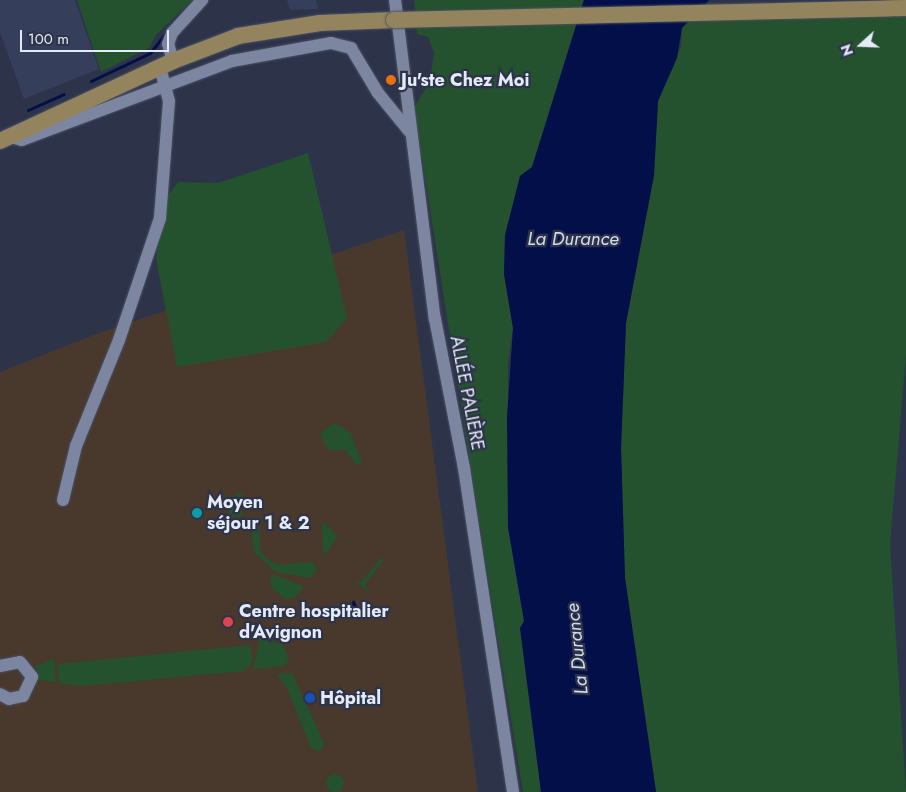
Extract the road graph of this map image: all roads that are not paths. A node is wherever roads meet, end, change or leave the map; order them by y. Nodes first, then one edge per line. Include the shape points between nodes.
1 (202, 0) edge
2 (395, 0) edge
3 (906, 8) edge
4 (166, 64) junction
5 (166, 84) junction
6 (409, 131) junction
7 (5, 139) edge
8 (63, 500) dead end
9 (0, 666) edge
10 (0, 694) edge
11 (513, 792) edge

1 - 4 street via 172,33
2 - 6 street, ALLÉE PALIÈRE
3 - 4 main road, bridge via 320,22 238,36
4 - 5 street
4 - 7 main road
5 - 6 street via 252,55 343,44 351,48 397,121
5 - 7 street via 22,140
5 - 8 street via 169,101 160,218 119,340 76,446
6 - 11 street, ALLÉE PALIÈRE via 435,319 464,468
9 - 10 street via 20,662 32,677 23,696 9,699

